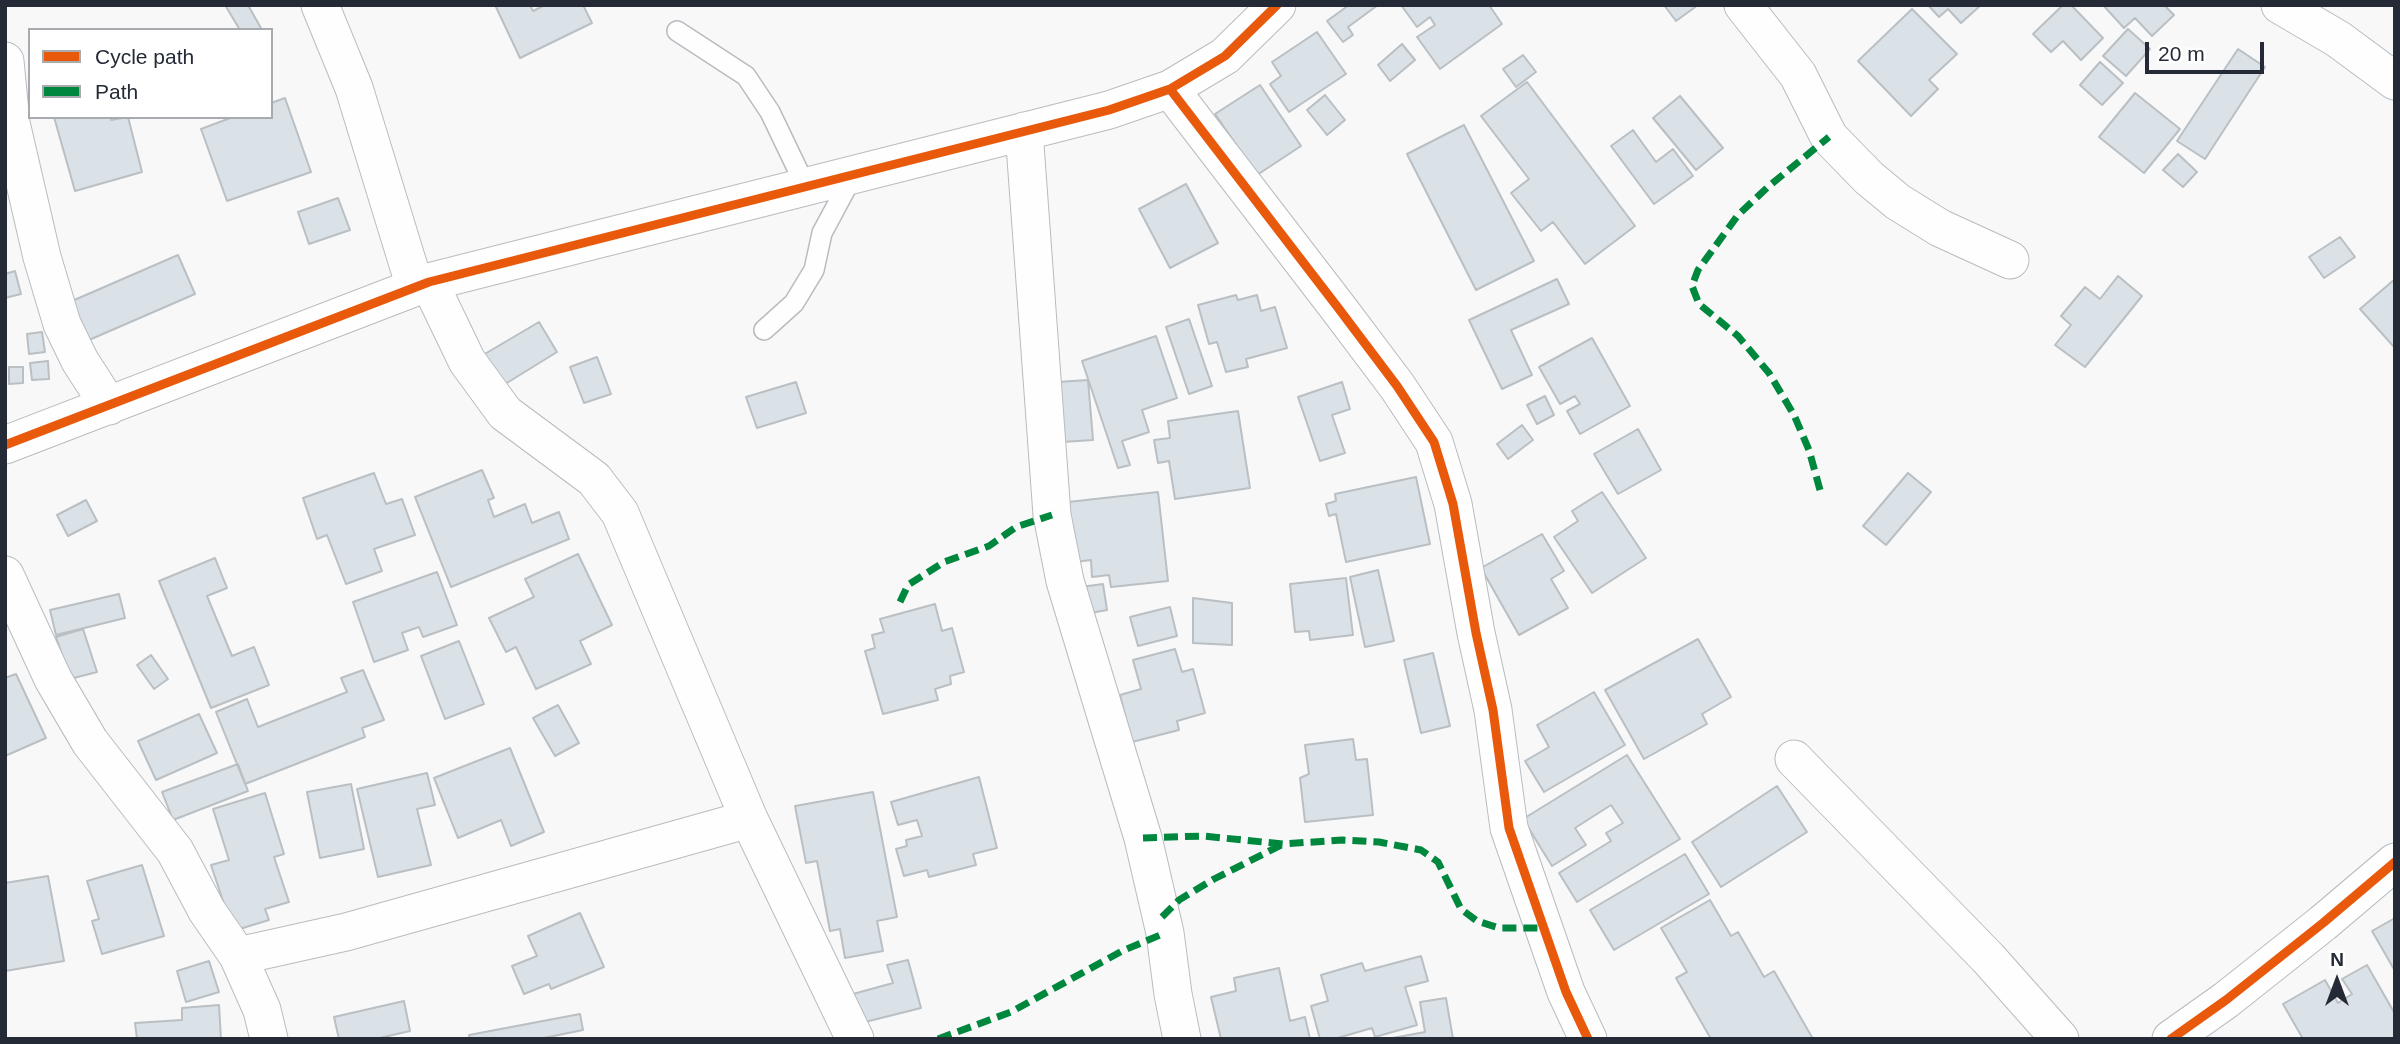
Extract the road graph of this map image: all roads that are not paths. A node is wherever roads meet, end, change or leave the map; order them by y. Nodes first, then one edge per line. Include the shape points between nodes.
1 (320, 5) edge
2 (1277, 5) edge
3 (1744, 5) edge
4 (2280, 5) edge
5 (677, 30) dead end
6 (5, 61) edge
7 (2395, 81) edge
8 (1170, 89) junction
9 (8, 123) edge
10 (1024, 131) junction
11 (852, 177) junction
12 (805, 185) junction
13 (2010, 260) dead end
14 (422, 285) junction
15 (764, 330) dead end
16 (109, 406) junction
17 (5, 445) edge
18 (5, 575) edge
19 (1794, 759) dead end
20 (749, 819) junction
21 (2395, 862) edge
22 (238, 956) junction
23 (269, 1039) edge
24 (855, 1039) edge
25 (1182, 1039) edge
26 (1588, 1039) edge
27 (2060, 1039) edge
28 (2171, 1039) edge

1 - 14 street via 354,88
2 - 8 street via 1225,56
3 - 13 street via 1798,75 1829,137 1868,178 1940,228
4 - 7 street via 2338,39
5 - 12 lane via 746,76 770,112
6 - 9 street
8 - 10 street
8 - 26 street via 1397,386 1434,442 1453,504 1493,710 1509,828 1566,992
9 - 16 street via 62,324 79,361
10 - 11 street
10 - 25 street via 1052,515 1065,581 1143,838 1165,933
11 - 12 street
11 - 15 lane via 822,233 814,270 794,303
12 - 14 street
14 - 16 street
14 - 20 street via 467,361 505,413 594,479 620,513
16 - 17 street
18 - 22 street via 53,680 90,742 175,851
19 - 27 street via 1988,958
20 - 22 street via 346,932
20 - 24 street
21 - 28 street via 2248,983
22 - 23 street via 262,1010

